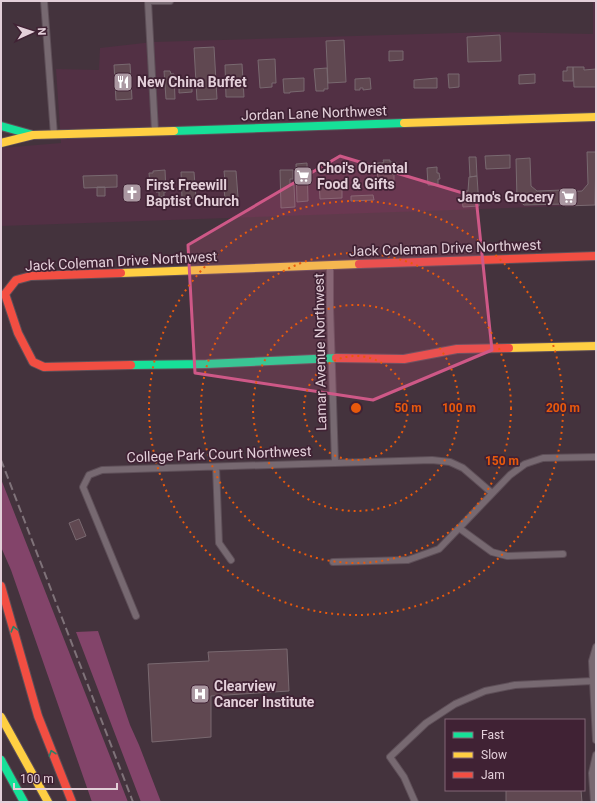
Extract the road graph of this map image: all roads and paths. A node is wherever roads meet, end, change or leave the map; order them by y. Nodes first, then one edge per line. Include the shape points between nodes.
1 (44, 1) edge
2 (148, 1) edge
3 (170, 1) edge
4 (596, 117) edge
5 (1, 126) edge
6 (155, 131) junction
7 (54, 134) junction
8 (33, 135) junction
9 (1, 143) edge
10 (596, 256) edge
11 (330, 265) junction
12 (596, 346) edge
13 (332, 358) junction
14 (596, 457) edge
15 (334, 463) junction
16 (216, 467) junction
17 (492, 493) junction
18 (459, 528) junction
19 (563, 554) dead end
20 (231, 560) dead end
21 (332, 562) dead end
22 (1, 586) edge
23 (136, 616) dead end
24 (596, 647) edge
25 (592, 681) junction
26 (1, 717) edge
27 (596, 740) edge
28 (596, 755) edge
29 (1, 760) edge
30 (24, 802) edge
31 (48, 802) edge
32 (72, 802) edge
33 (415, 802) edge
34 (594, 802) edge

1 - 7 street
2 - 3 street
2 - 6 street
4 - 6 main road, Jordan Lane Northwest
5 - 8 main road, Jordan Lane Northwest
6 - 7 main road, Jordan Lane Northwest
7 - 8 main road, Jordan Lane Northwest
8 - 9 main road, Jordan Lane Northwest
10 - 11 main road, Jack Coleman Drive Northwest
11 - 13 street, Lamar Avenue Northwest
11 - 13 main road, Jack Coleman Drive Northwest via 31,276 16,280 5,294 18,333 33,362 44,367 206,364
12 - 13 main road, Jack Coleman Drive Northwest via 457,350 404,359
13 - 15 street, Lamar Avenue Northwest
14 - 17 street via 543,458 525,464
15 - 16 street, College Park Court Northwest
15 - 17 street, College Park Court Northwest via 432,460 450,462 463,468
16 - 20 street via 219,543
16 - 23 street, College Park Court Northwest via 102,470 89,475 83,487
17 - 18 street
18 - 19 street via 492,552 506,556
18 - 21 street via 439,549 408,560
32 -> 22 main road via 58,770 30,688
24 - 25 street via 592,661
25 - 27 street
25 - 33 street via 515,685 485,691 455,704 426,723 390,757 404,777
26 - 31 main road
28 - 34 street via 592,773
29 - 30 main road

